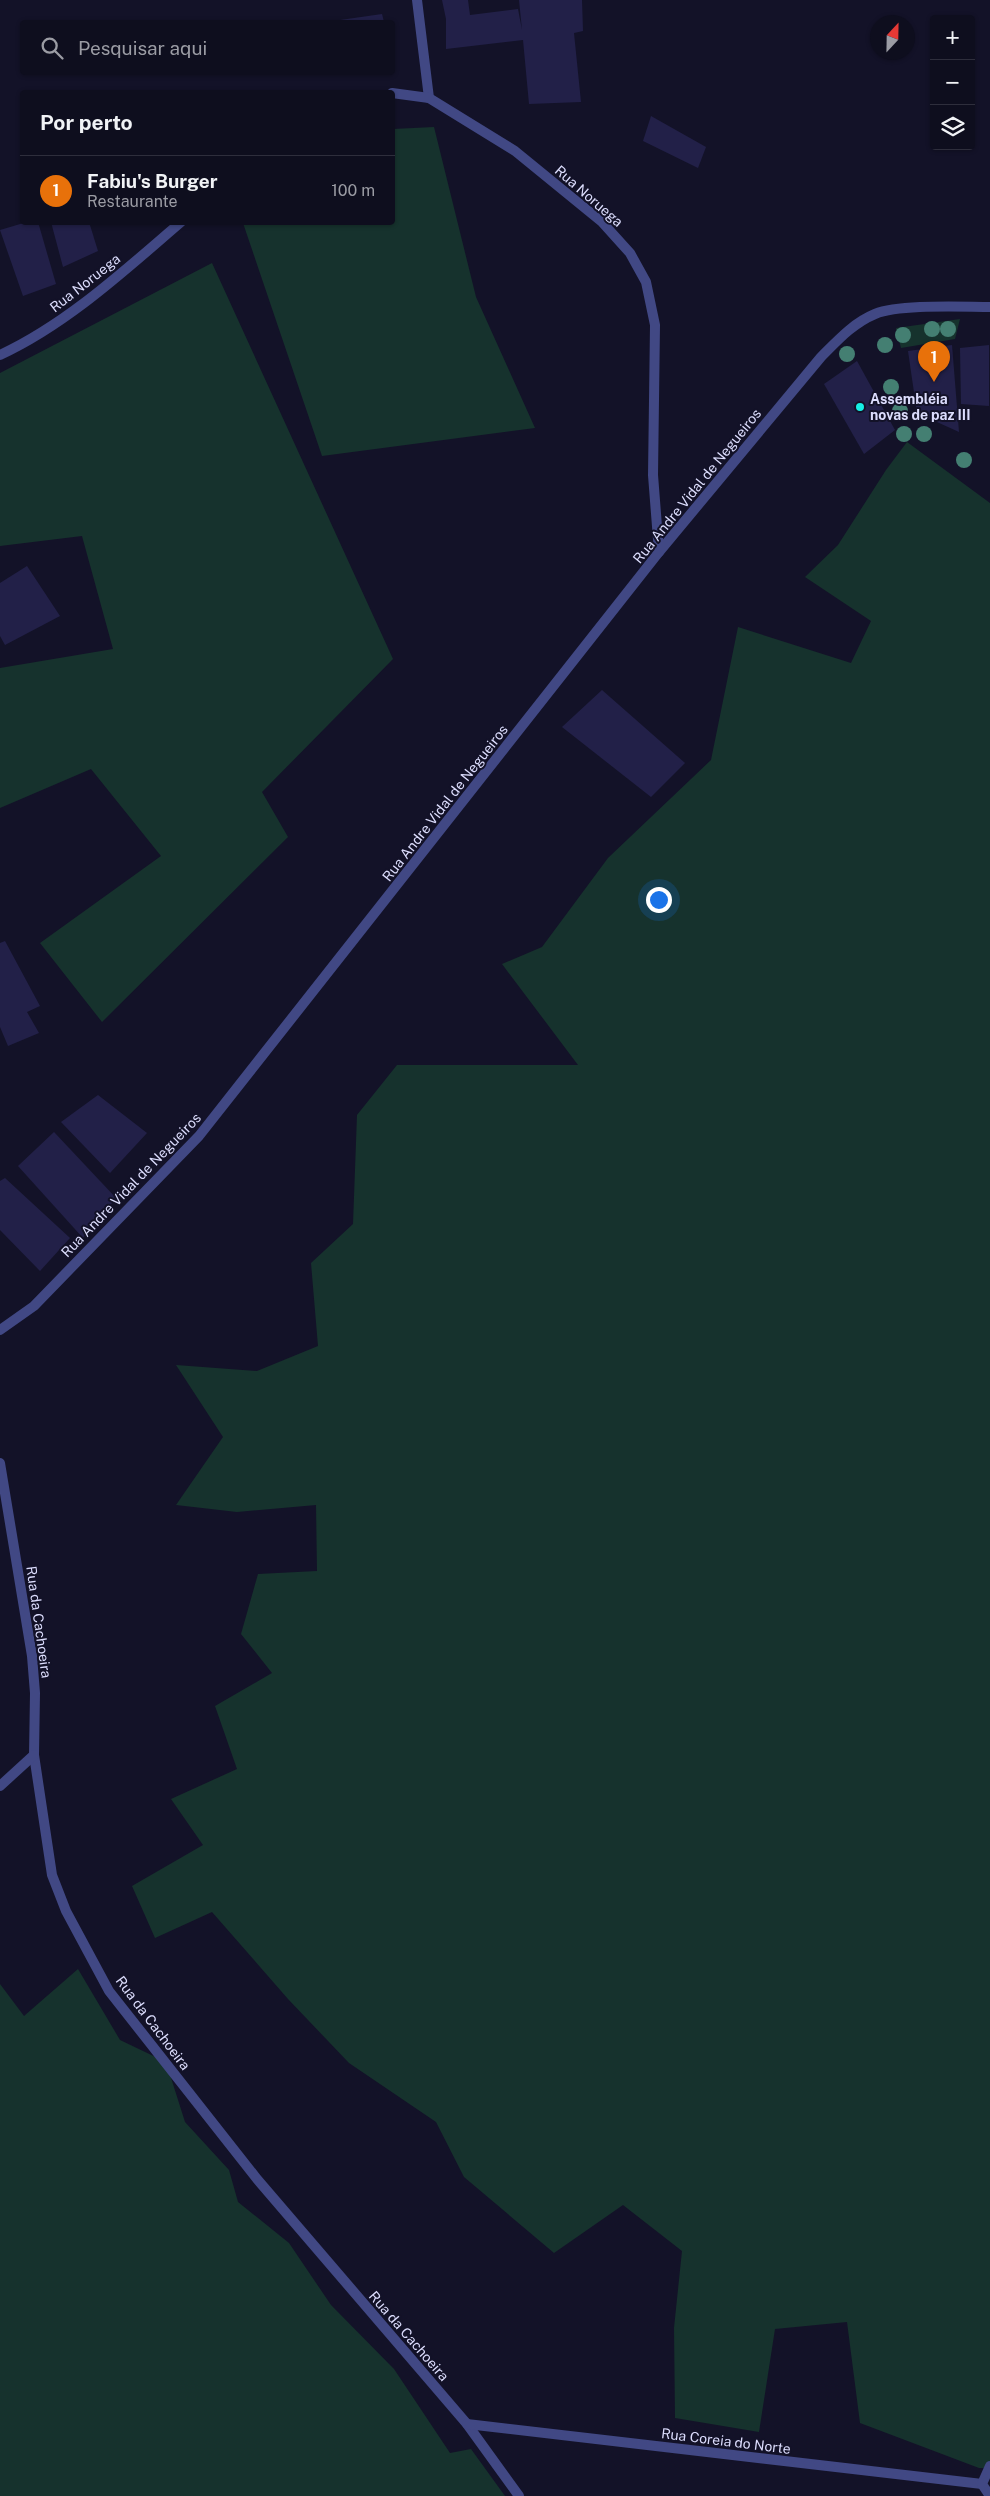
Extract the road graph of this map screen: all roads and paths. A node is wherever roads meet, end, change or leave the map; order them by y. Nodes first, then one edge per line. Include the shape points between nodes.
1 (417, 0) edge
2 (395, 93) edge
3 (429, 98) junction
4 (177, 225) edge
5 (990, 306) edge
6 (0, 355) edge
7 (659, 552) junction
8 (0, 1330) edge
9 (0, 1463) edge
10 (34, 1755) junction
11 (0, 1786) edge
12 (467, 2424) junction
13 (990, 2466) edge
14 (982, 2484) junction
15 (518, 2496) edge
16 (990, 2496) edge

1 - 3 street
2 - 3 street, Rua Noruega
3 - 7 street, Rua Noruega via 515,151 602,222 630,253 646,282 655,325 653,475
4 - 6 street, Rua Noruega via 65,317
5 - 7 street, Rua Andre Vidal de Negueiros via 913,308 876,314 848,330 821,357
7 - 8 street, Rua Andre Vidal de Negueiros via 199,1136 34,1306
9 - 10 street, Rua da Cachoeira via 32,1656
10 - 11 street
10 - 12 street, Rua da Cachoeira via 52,1874 66,1911 109,1991 257,2179
12 - 14 street, Rua Coreia do Norte
12 - 15 street, Rua da Cachoeira
13 - 14 street
14 - 16 street

